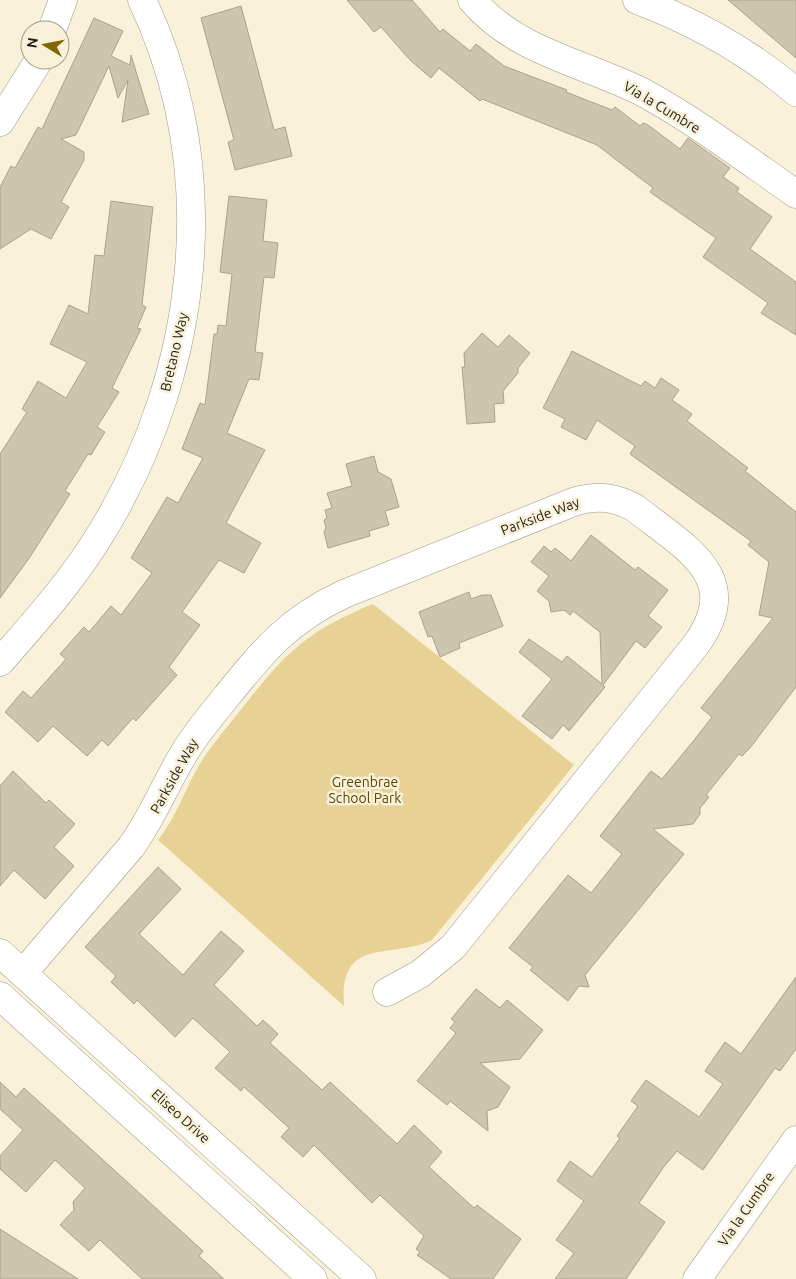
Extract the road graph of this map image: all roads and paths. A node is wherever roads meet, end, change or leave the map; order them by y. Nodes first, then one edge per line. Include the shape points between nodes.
1 (63, 0) edge
2 (142, 0) edge
3 (472, 0) edge
4 (637, 0) edge
5 (56, 20) edge
6 (32, 70) edge
7 (796, 92) edge
8 (0, 122) edge
9 (796, 194) edge
10 (0, 662) edge
11 (0, 953) edge
12 (23, 974) junction
13 (387, 992) dead end
14 (0, 996) edge
15 (796, 1140) edge
16 (313, 1279) edge
17 (362, 1279) edge
18 (697, 1279) edge

1 - 5 street
2 - 10 street, Bretano Way via 168,64 186,142 190,250 184,312 173,366 147,444 106,526 71,578
3 - 9 street, Via la Cumbre via 491,19 551,56 609,77 658,101
4 - 7 street via 725,41
6 - 8 street
11 - 12 street, Eliseo Drive
12 - 13 street, Parkside Way via 131,847 194,738 283,631 311,610 344,594 576,501 599,497 624,502 688,550 703,566 715,598 709,624 453,947 420,974
12 - 17 street, Eliseo Drive
14 - 16 street
15 - 18 street, Via la Cumbre

